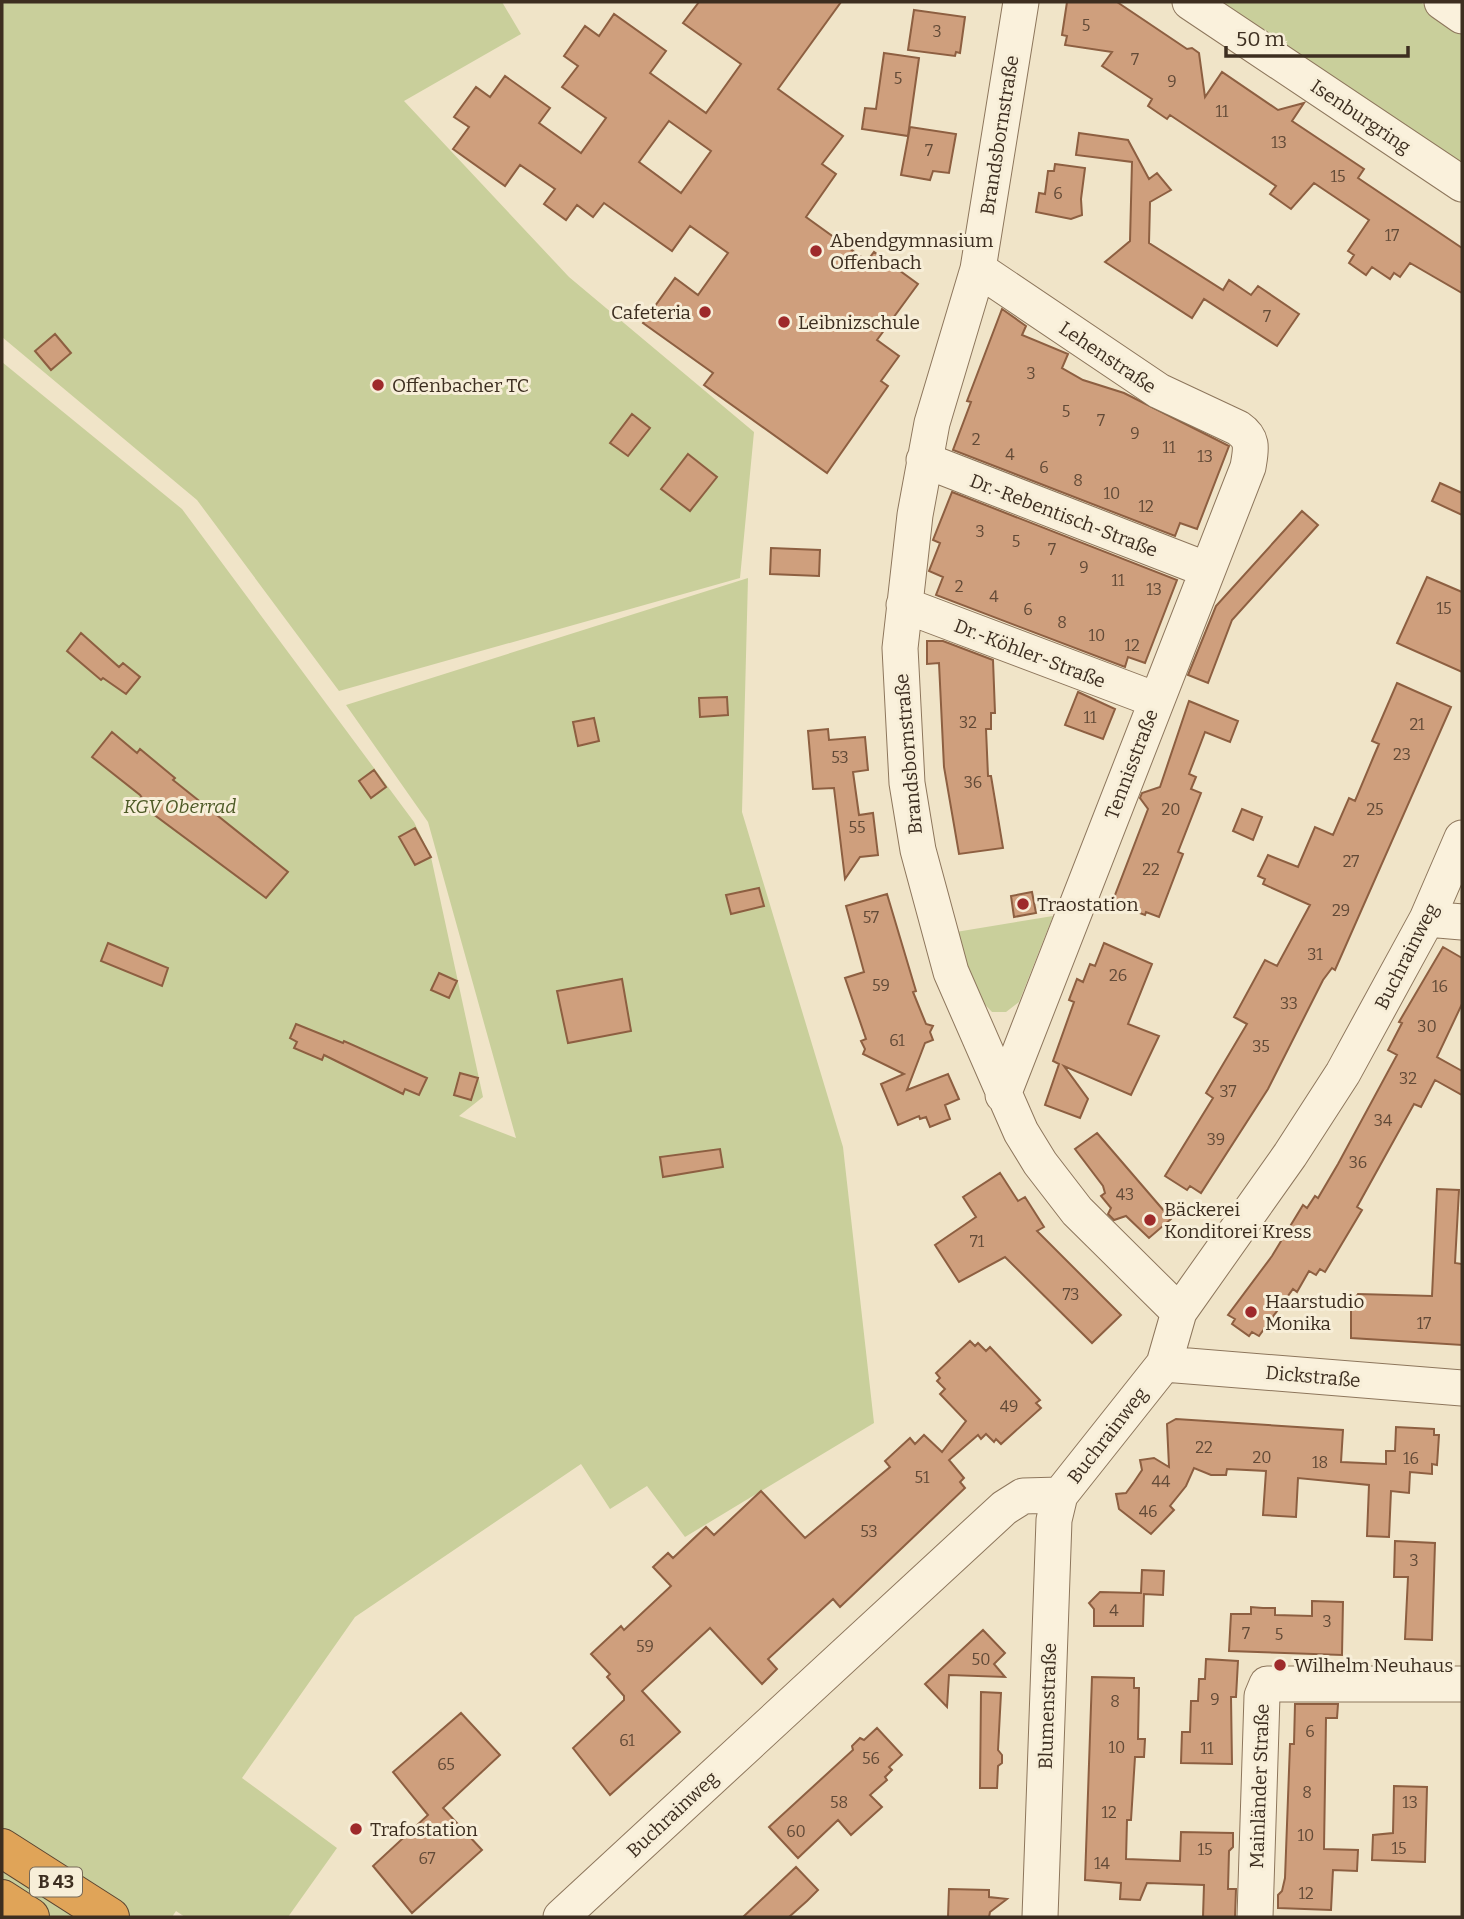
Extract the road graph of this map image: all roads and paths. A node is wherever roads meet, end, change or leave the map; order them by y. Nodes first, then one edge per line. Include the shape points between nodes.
1 (1021, 2) edge
2 (1190, 2) edge
3 (1442, 2) edge
4 (1462, 16) edge
5 (1462, 184) edge
6 (978, 269) junction
7 (1246, 433) joint
8 (924, 460) junction
9 (1205, 569) junction
10 (904, 605) junction
11 (1156, 700) junction
12 (1462, 838) edge
13 (1426, 919) junction
14 (1462, 922) edge
15 (1003, 1095) junction
16 (1179, 1312) junction
17 (1164, 1364) junction
18 (1462, 1388) edge
19 (1060, 1495) junction
20 (1462, 1684) edge
21 (2, 1848) edge
22 (2, 1899) edge
23 (30, 1917) edge
24 (110, 1917) edge
25 (561, 1917) edge
26 (1040, 1917) edge
27 (1255, 1917) edge

1 - 6 street, Brandsbornstraße
2 - 5 street, Isenburgring
3 - 4 street
6 - 7 street, Lehenstraße via 1149,385
6 - 8 street, Brandsbornstraße
7 - 9 street, Tennisstraße via 1251,446 1248,467
8 - 9 street, Dr.-Rebentisch-Straße
8 - 10 street, Brandsbornstraße
9 - 11 street, Tennisstraße
10 - 11 street, Dr.-Köhler-Straße
10 - 15 street, Brandsbornstraße via 901,702 918,850 951,972
11 - 15 street, Tennisstraße
12 - 13 street, Buchrainweg
13 - 14 street
13 - 16 street, Buchrainweg via 1318,1114
15 - 16 street, Brandsbornstraße via 1030,1147 1065,1197
16 - 17 street, Buchrainweg
17 - 18 street, Dickstraße
17 - 19 street, Buchrainweg
19 - 25 street, Buchrainweg via 1034,1494 1004,1507
19 - 26 street, Blumenstraße via 1054,1520
20 - 27 street, Mainländer Straße via 1267,1684 1262,1696
21 - 24 highway, B 43
22 - 23 highway, B 43

